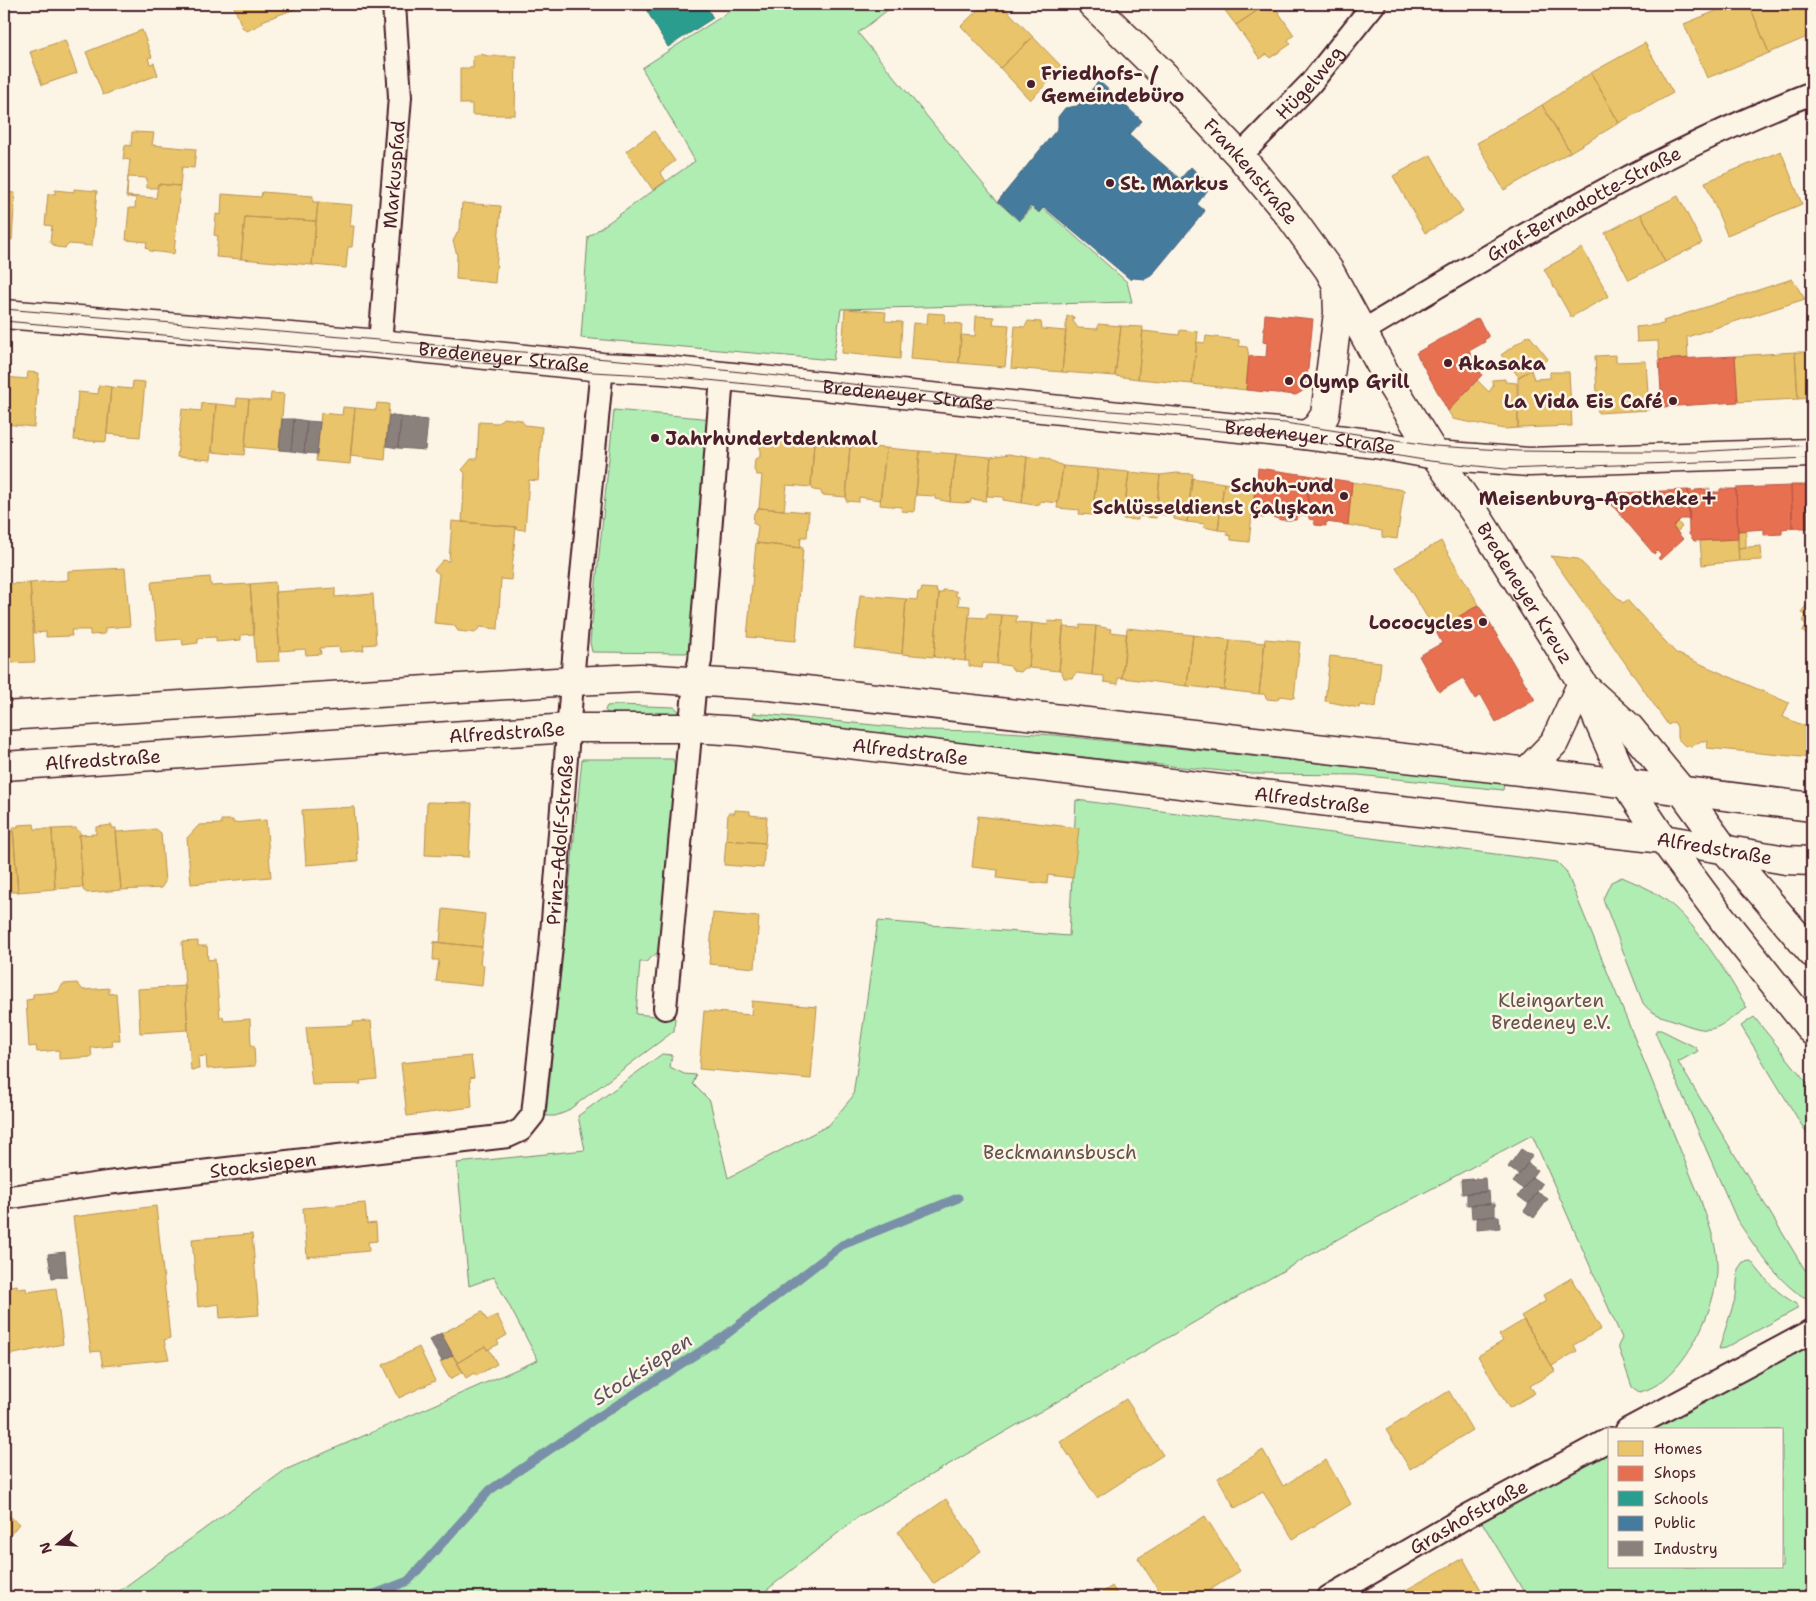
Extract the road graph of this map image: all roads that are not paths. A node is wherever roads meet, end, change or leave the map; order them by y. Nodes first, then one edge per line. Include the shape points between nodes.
1 (394, 4) edge
2 (1092, 4) edge
3 (1374, 4) edge
4 (1812, 93) edge
5 (1240, 156) junction
6 (1337, 283) junction
7 (4, 314) edge
8 (1363, 331) junction
9 (380, 344) junction
10 (602, 367) junction
11 (722, 377) junction
12 (1306, 435) junction
13 (1812, 453) edge
14 (1434, 455) junction
15 (695, 680) junction
16 (573, 681) junction
17 (1582, 683) junction
18 (4, 716) edge
19 (569, 728) junction
20 (691, 728) junction
21 (4, 766) edge
22 (1526, 772) junction
23 (1626, 784) junction
24 (1682, 791) junction
25 (1812, 807) edge
26 (1663, 839) junction
27 (1725, 850) junction
28 (1812, 861) edge
29 (1812, 953) edge
30 (665, 1008) dead end
31 (1812, 1031) edge
32 (521, 1130) joint
33 (4, 1198) edge
34 (1812, 1331) edge
35 (1632, 1428) edge
36 (1608, 1440) edge
37 (1329, 1597) edge

1 - 9 street, Markuspfad via 400,97
2 - 5 main road, Frankenstraße
3 - 5 street, Hügelweg via 1310,84
4 - 8 street, Graf-Bernadotte-Straße via 1695,142 1606,188
5 - 6 main road, Frankenstraße via 1289,215
6 - 8 main road, Frankenstraße
6 - 12 main road via 1338,313 1325,415 1317,428
7 - 9 main road, Bredeneyer Straße
8 - 14 main road, Frankenstraße
9 - 10 main road, Bredeneyer Straße
10 - 11 main road, Bredeneyer Straße
10 - 16 street, Prinz-Adolf-Straße
11 - 12 main road, Bredeneyer Straße
11 - 15 street via 701,651
12 - 14 main road, Bredeneyer Straße
13 - 14 main road, Bredeneyer Straße via 1529,462
14 - 17 main road, Bredeneyer Kreuz via 1475,513
15 - 16 main road
15 - 20 street
15 - 22 main road
16 - 18 main road
16 - 19 street, Prinz-Adolf-Straße
17 - 22 main road via 1554,743
17 - 23 main road, Bredeneyer Kreuz
17 - 24 main road, Bredeneyer Kreuz via 1629,727
19 - 20 main road, Alfredstraße
19 - 21 main road, Alfredstraße
19 - 32 street, Prinz-Adolf-Straße via 551,946 532,1116
20 - 26 main road, Alfredstraße
20 - 30 street
22 - 23 main road
23 - 24 main road
23 - 26 main road, Bredeneyer Kreuz
24 - 25 main road
24 - 27 main road, Bredeneyer Kreuz
26 - 27 main road, Alfredstraße
26 - 31 main road, Bredeneyer Kreuz
27 - 28 main road, Alfredstraße
27 - 29 main road, Bredeneyer Kreuz
32 - 33 street, Stocksiepen via 508,1136 448,1145 264,1164
34 - 35 street
36 - 37 street, Grashofstraße via 1469,1515

